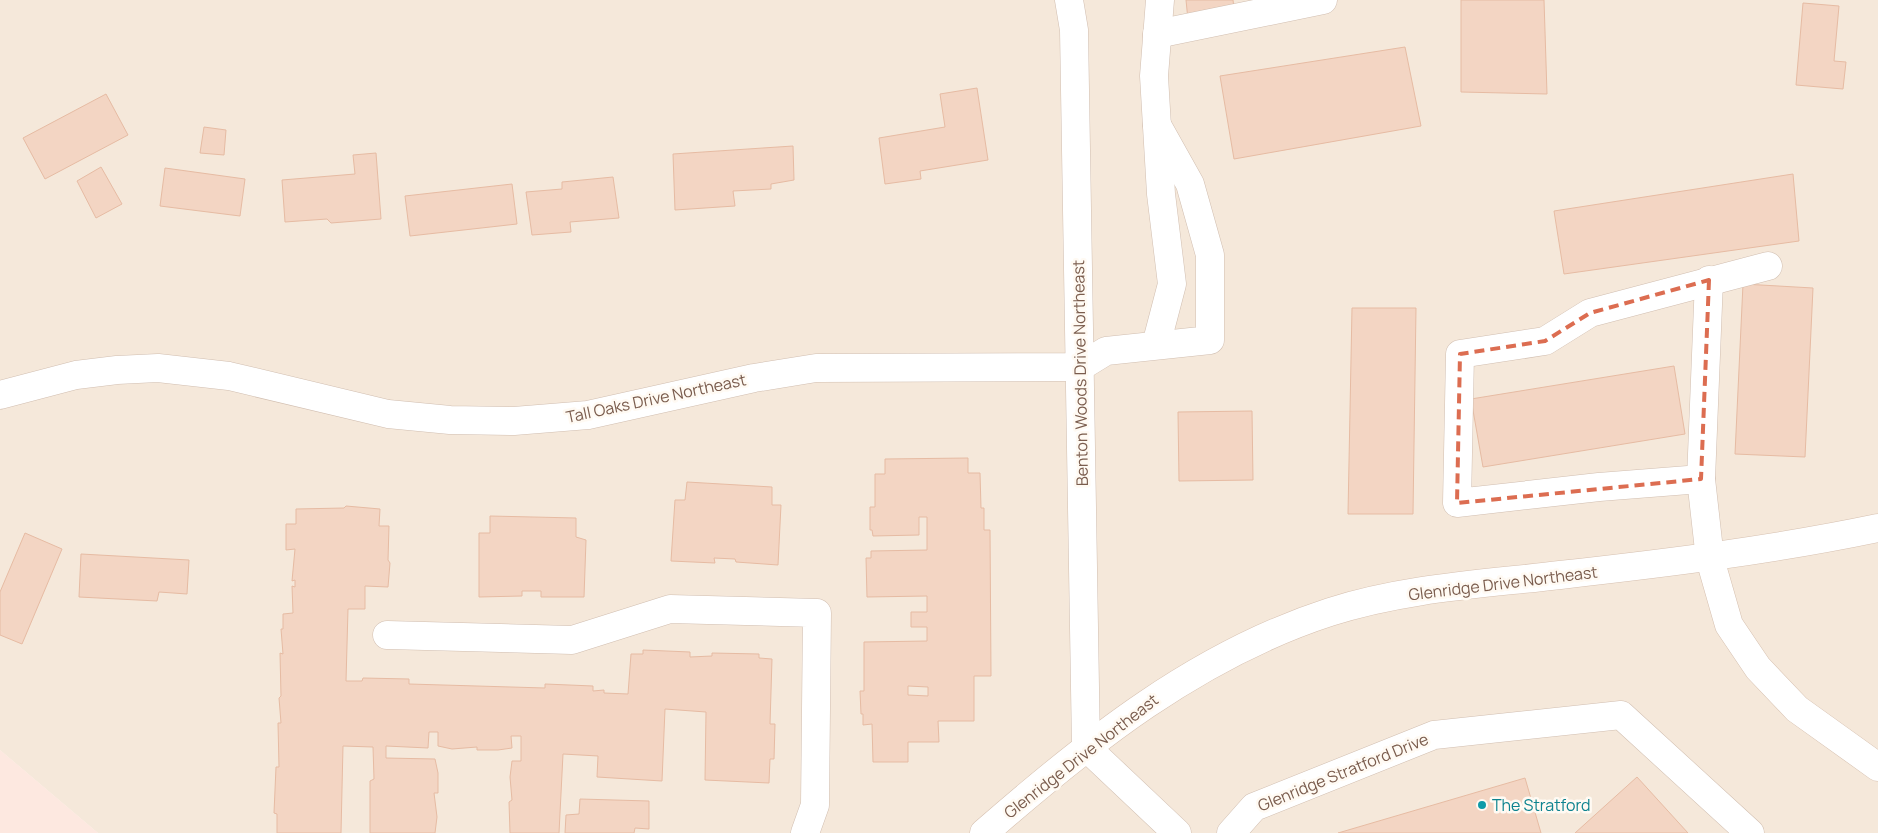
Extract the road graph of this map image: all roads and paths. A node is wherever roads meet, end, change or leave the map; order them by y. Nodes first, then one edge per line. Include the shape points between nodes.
1 (1069, 0) edge
2 (1160, 0) edge
3 (1323, 0) edge
4 (1157, 34) junction
5 (1157, 125) junction
6 (1768, 266) dead end
7 (1709, 280) junction
8 (1156, 345) junction
9 (1080, 366) junction
10 (0, 394) edge
11 (1701, 479) junction
12 (1878, 528) edge
13 (1710, 559) junction
14 (387, 635) dead end
15 (1086, 747) junction
16 (1878, 767) edge
17 (805, 833) edge
18 (984, 833) edge
19 (1177, 833) edge
20 (1231, 833) edge
21 (1750, 833) edge

1 - 9 street, Benton Woods Drive Northeast via 1074,30
2 - 4 street
3 - 4 street
4 - 5 street via 1154,76
5 - 8 street via 1172,284
5 - 8 street via 1190,184 1210,255 1210,340
6 - 7 street
7 - 11 street
7 - 11 street via 1590,314 1546,341 1460,354 1457,503 1599,486
8 - 9 street via 1106,351
9 - 10 street, Tall Oaks Drive Northeast via 816,368 754,378 588,415 514,421 450,420 388,414 229,376 158,368 76,375
9 - 15 street, Benton Woods Drive Northeast
11 - 13 street
12 - 13 street, Glenridge Drive Northeast
13 - 15 street, Glenridge Drive Northeast via 1423,590 1331,611 1254,641 1210,663 1159,694
13 - 16 street via 1728,625 1758,668 1797,709
14 - 17 street via 572,640 670,609 817,614 815,805
15 - 18 street, Glenridge Drive Northeast
15 - 19 street
20 - 21 street, Glenridge Stratford Drive via 1254,807 1434,735 1621,715

